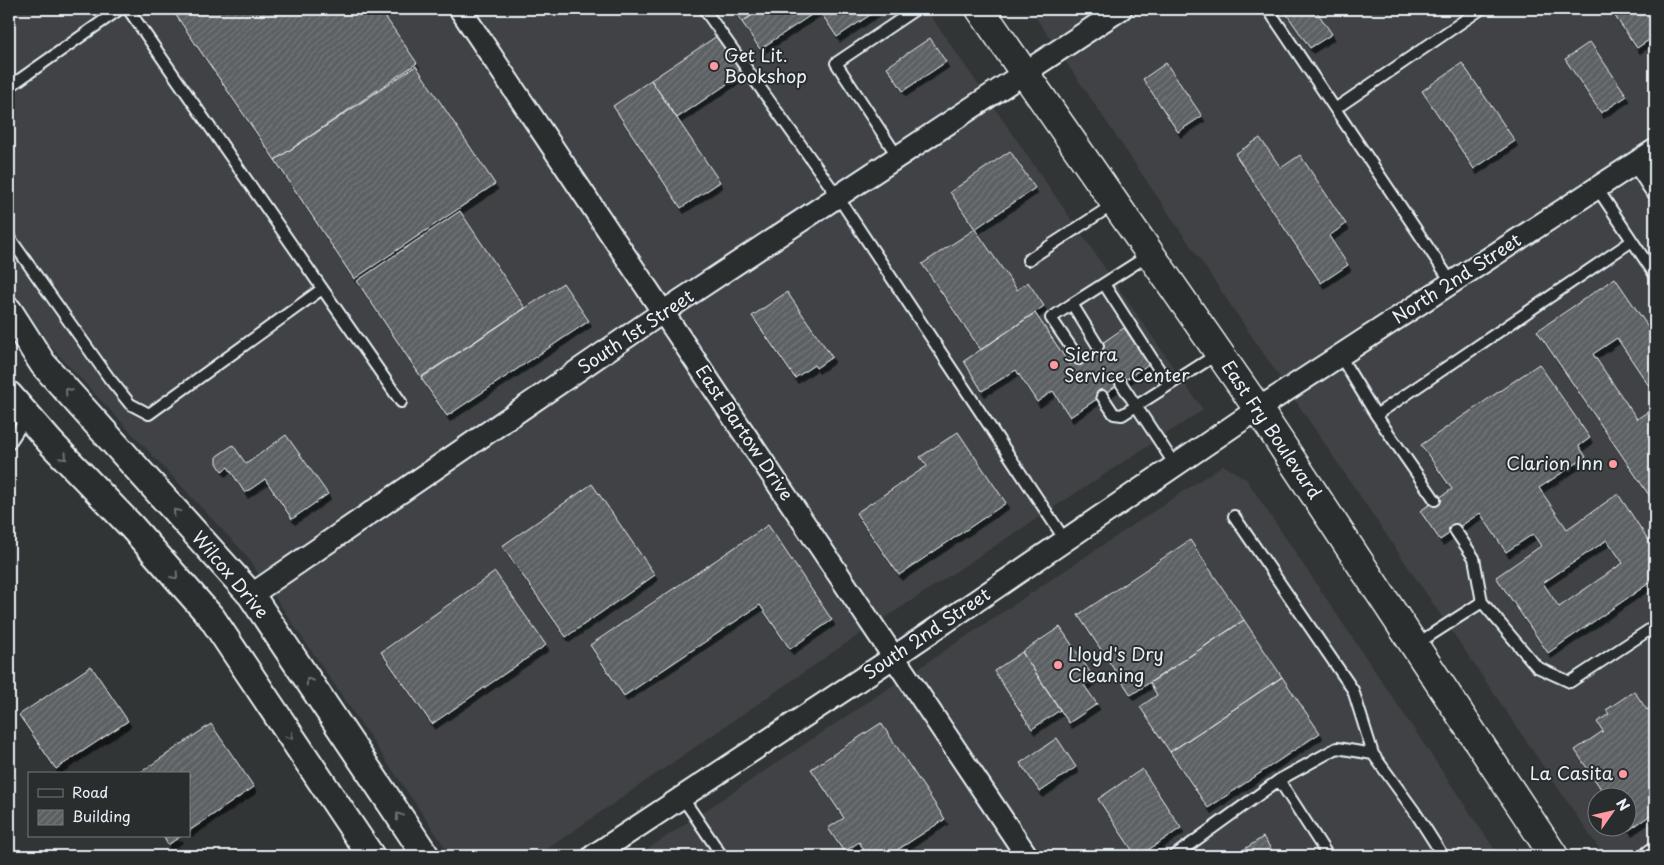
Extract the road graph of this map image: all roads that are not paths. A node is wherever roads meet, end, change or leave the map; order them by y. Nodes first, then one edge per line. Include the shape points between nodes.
1 (120, 9) edge
2 (128, 9) edge
3 (460, 9) edge
4 (704, 9) edge
5 (916, 9) edge
6 (980, 9) edge
7 (1121, 9) edge
8 (1268, 9) edge
9 (1481, 9) edge
10 (1024, 73) junction
11 (9, 87) edge
12 (1335, 109) junction
13 (1655, 150) edge
14 (898, 156) junction
15 (1638, 162) junction
16 (1597, 188) junction
17 (1655, 188) edge
18 (838, 197) junction
19 (1115, 204) junction
20 (9, 237) edge
21 (1632, 242) junction
22 (1150, 255) junction
23 (1028, 260) dead end
24 (1655, 275) edge
25 (1452, 283) junction
26 (1104, 284) junction
27 (322, 289) junction
28 (1072, 304) junction
29 (9, 312) edge
30 (663, 312) junction
31 (1098, 346) dead end
32 (1219, 353) junction
33 (1340, 356) junction
34 (1078, 359) dead end
35 (1121, 383) dead end
36 (1169, 385) junction
37 (9, 395) edge
38 (1102, 396) dead end
39 (401, 402) dead end
40 (1136, 407) junction
41 (1258, 409) junction
42 (1376, 415) junction
43 (28, 416) junction
44 (9, 444) edge
45 (1175, 465) junction
46 (1435, 500) dead end
47 (1234, 516) dead end
48 (1455, 530) dead end
49 (1065, 540) junction
50 (251, 595) junction
51 (1482, 602) junction
52 (1655, 626) edge
53 (1414, 645) junction
54 (894, 657) junction
55 (1373, 754) junction
56 (1279, 780) junction
57 (682, 798) junction
58 (1655, 853) edge
59 (371, 856) edge
60 (426, 856) edge
61 (594, 856) edge
62 (722, 856) edge
63 (1027, 856) edge
64 (1174, 856) edge
65 (1328, 856) edge
66 (1442, 856) edge
67 (1554, 856) edge
68 (1651, 856) edge

1 - 11 lane
2 - 27 lane
3 - 30 street, East Bartow Drive
4 - 18 lane
5 - 14 lane via 836,63
6 - 10 main road, East Fry Boulevard
7 - 10 street, South 1st Street
8 - 12 lane
9 - 12 lane
10 - 14 street, South 1st Street
10 - 19 main road, East Fry Boulevard
12 - 25 lane
13 - 15 street, North 2nd Street
14 - 18 street, South 1st Street
15 - 16 street, North 2nd Street
15 - 17 street
16 - 21 lane
16 - 25 street, North 2nd Street
18 - 30 street, South 1st Street
18 - 49 lane
19 - 22 main road, East Fry Boulevard
19 - 23 lane
20 - 27 lane via 108,378 130,404 149,414
21 - 24 lane
21 - 42 lane
22 - 26 lane
22 - 32 main road, East Fry Boulevard
25 - 33 street, North 2nd Street
26 - 28 lane
26 - 36 lane
27 - 39 lane
28 - 31 lane
28 - 34 lane via 1051,318
50 -> 29 street, Wilcox Drive via 43,364
30 - 50 street, South 1st Street
30 - 54 street, East Bartow Drive
32 - 36 lane
32 - 41 main road, East Fry Boulevard
33 - 41 street, North 2nd Street
33 - 42 lane
35 - 40 lane
36 - 40 lane
37 - 43 street
38 - 40 lane via 1114,414 1122,415
40 - 45 lane
41 - 45 street, South 2nd Street
41 - 53 main road, East Fry Boulevard
42 - 46 lane
43 - 44 lane
43 -> 59 street via 212,618
45 - 49 street, South 2nd Street
47 - 55 lane via 1353,690
48 - 51 lane via 1474,558
49 - 54 street, South 2nd Street
60 -> 50 street, Wilcox Drive
51 - 52 lane via 1536,668 1570,682
51 - 53 lane
53 - 67 main road, East Fry Boulevard
54 - 57 street, South 2nd Street
54 - 63 street, East Bartow Drive
55 - 56 lane via 1337,748
55 - 66 lane
56 - 64 lane
56 - 65 lane
57 - 61 street, South 2nd Street
57 - 62 lane
58 - 68 street

